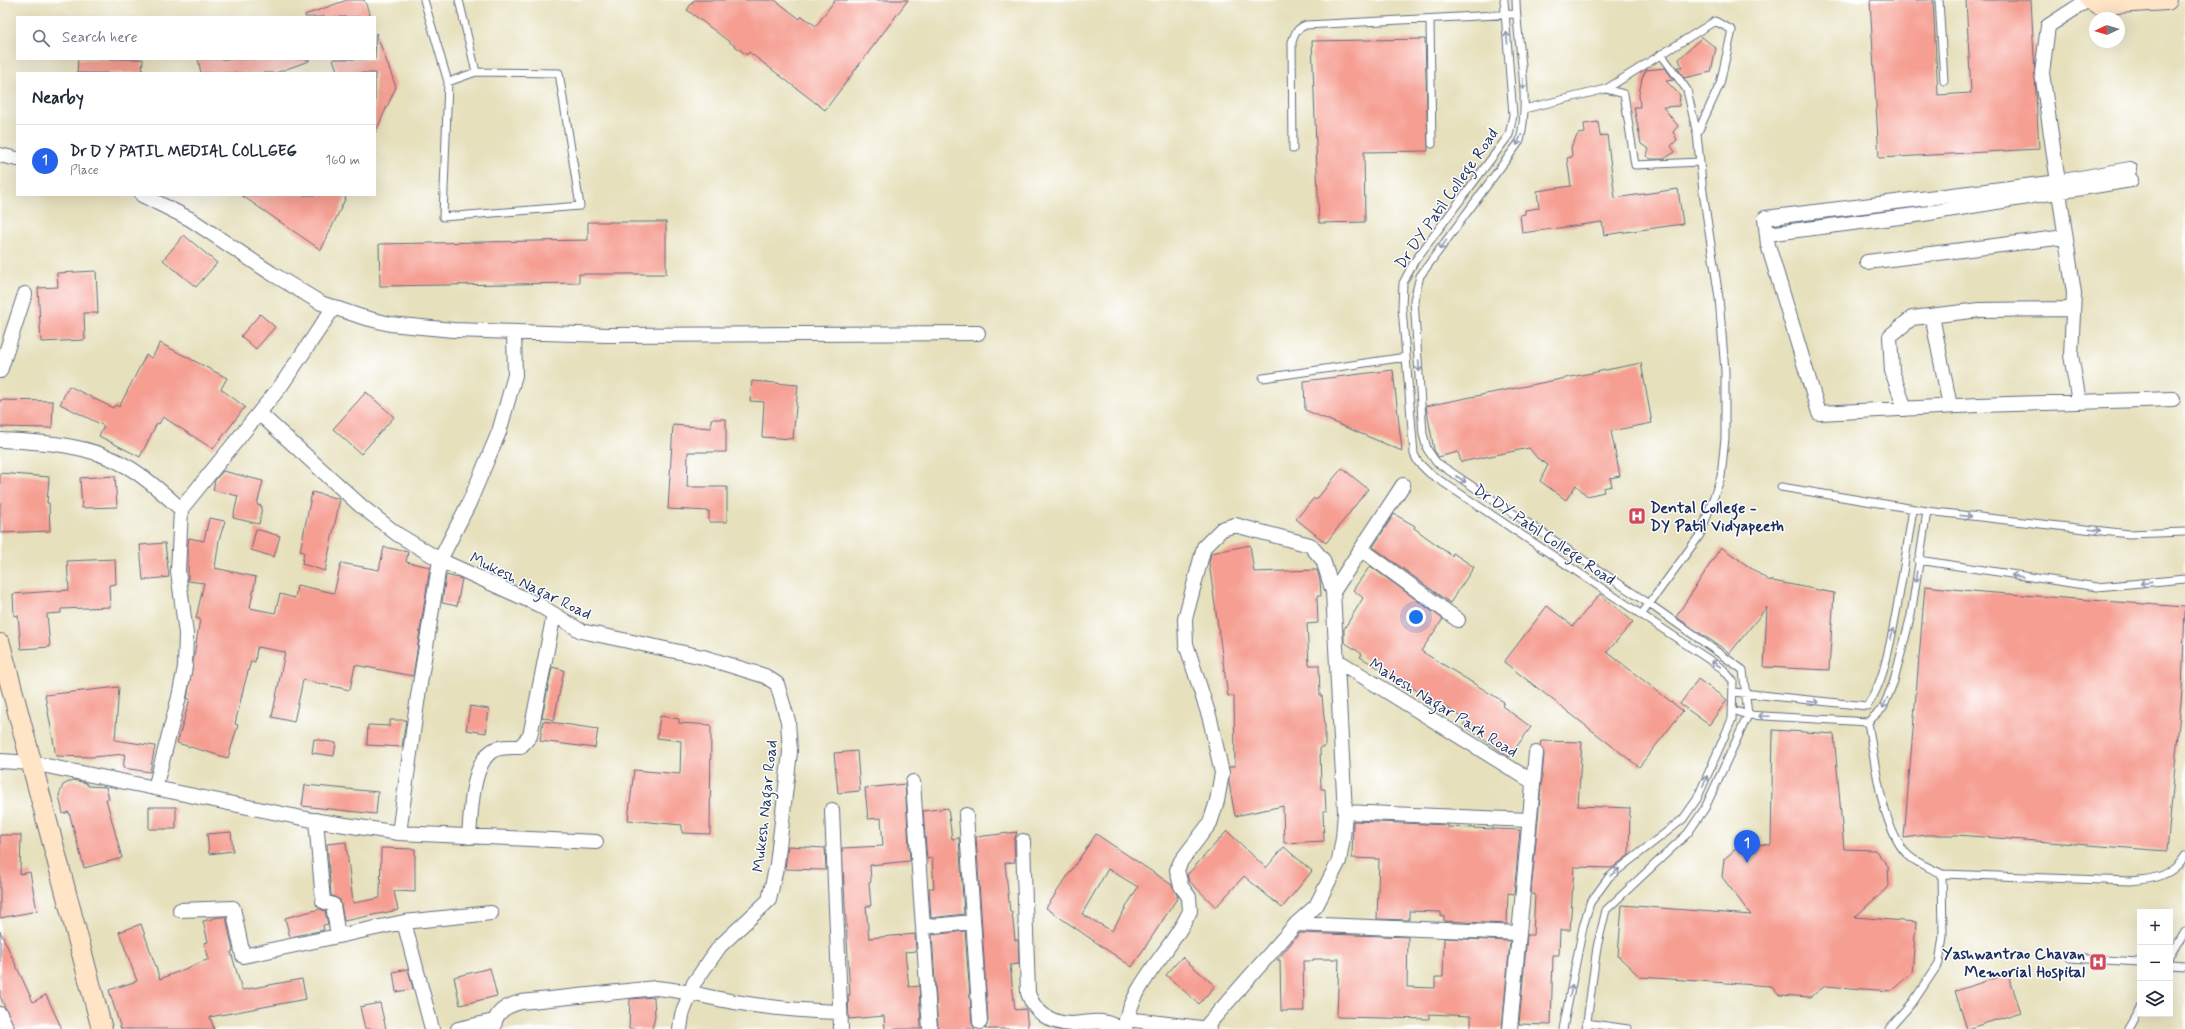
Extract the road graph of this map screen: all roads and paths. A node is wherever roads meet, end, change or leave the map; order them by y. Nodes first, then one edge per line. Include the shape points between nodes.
1 (424, 0) edge
2 (459, 0) edge
3 (1504, 0) edge
4 (1516, 0) edge
5 (1939, 0) edge
6 (2089, 0) edge
7 (2168, 0) edge
8 (1505, 14) junction
9 (1516, 14) junction
10 (1430, 20) junction
11 (1661, 54) junction
12 (476, 72) junction
13 (1944, 81) dead end
14 (448, 82) junction
15 (1606, 89) junction
16 (1523, 105) junction
17 (1697, 134) junction
18 (1432, 144) dead end
19 (1293, 149) dead end
20 (0, 155) edge
21 (16, 159) edge
22 (1700, 162) junction
23 (2131, 174) dead end
24 (2058, 187) junction
25 (144, 196) edge
26 (2065, 237) junction
27 (1867, 262) dead end
28 (25, 294) dead end
29 (334, 307) junction
30 (2073, 309) junction
31 (1932, 316) junction
32 (514, 333) junction
33 (978, 333) dead end
34 (1406, 357) junction
35 (0, 371) edge
36 (1263, 378) dead end
37 (2173, 399) dead end
38 (2079, 402) junction
39 (1950, 406) junction
40 (264, 408) junction
41 (1905, 409) junction
42 (0, 440) edge
43 (1404, 485) dead end
44 (1780, 487) dead end
45 (181, 509) junction
46 (1913, 509) junction
47 (1927, 511) junction
48 (2185, 532) edge
49 (1361, 549) junction
50 (440, 560) junction
51 (1918, 560) junction
52 (2185, 579) edge
53 (1333, 592) junction
54 (1648, 603) junction
55 (554, 614) junction
56 (1640, 615) junction
57 (1458, 620) dead end
58 (0, 644) edge
59 (1338, 661) junction
60 (1733, 692) junction
61 (1746, 695) junction
62 (1733, 710) junction
63 (1748, 715) junction
64 (1868, 722) junction
65 (1536, 753) dead end
66 (0, 761) edge
67 (32, 763) junction
68 (913, 782) dead end
69 (1533, 782) junction
70 (155, 788) junction
71 (832, 810) dead end
72 (1345, 812) junction
73 (966, 815) dead end
74 (316, 820) junction
75 (1529, 820) junction
76 (399, 833) junction
77 (469, 837) junction
78 (1023, 841) dead end
79 (596, 842) dead end
80 (2185, 856) edge
81 (1942, 874) junction
82 (180, 910) dead end
83 (491, 913) dead end
84 (404, 922) junction
85 (973, 922) junction
86 (1296, 924) junction
87 (923, 927) junction
88 (2185, 932) edge
89 (1519, 933) junction
90 (338, 936) junction
91 (2173, 953) edge
92 (2069, 958) dead end
93 (2137, 962) edge
94 (2173, 964) edge
95 (2185, 965) edge
96 (691, 992) junction
97 (840, 1012) junction
98 (2137, 1013) edge
99 (0, 1014) edge
100 (980, 1022) dead end
101 (494, 1025) edge
102 (1069, 1026) edge
103 (1123, 1026) edge
104 (1586, 1026) edge
105 (7, 1029) edge
106 (102, 1029) edge
107 (432, 1029) edge
108 (458, 1029) edge
109 (680, 1029) edge
110 (841, 1029) edge
111 (930, 1029) edge
112 (1204, 1029) edge
113 (1208, 1029) edge
114 (1510, 1029) edge
115 (1563, 1029) edge
116 (1628, 1029) edge
117 (1889, 1029) edge
118 (2128, 1029) edge

1 - 14 lane
2 - 12 lane
3 - 8 lane, Dr DY Patil College Road
4 - 9 lane, Dr DY Patil College Road
5 - 13 lane
6 - 7 street via 2099,4
6 - 24 street via 2048,26 2042,72
8 - 9 lane
8 - 10 lane
34 -> 8 lane, Dr DY Patil College Road via 1402,308 1403,283 1414,262 1509,135 1512,115
9 -> 16 lane, Dr DY Patil College Road via 1523,66
10 - 18 lane
10 - 19 lane via 1306,25 1295,32 1292,42
11 - 15 lane
11 - 17 lane via 1687,90
11 - 17 lane via 1715,20 1732,30 1720,84
12 - 14 lane
12 - 14 lane via 559,73 580,206 443,217
15 - 16 lane
15 - 22 lane via 1624,94 1635,165
16 -> 54 lane, Dr DY Patil College Road via 1524,123 1520,141 1420,276 1414,300 1427,450 1436,462
17 - 22 lane
20 - 21 street
22 - 54 lane via 1725,371 1725,438 1721,477 1700,535
23 - 24 street
24 - 26 street
24 - 41 street via 1764,218 1768,245 1819,413
25 - 29 street via 190,219 300,291
26 - 27 street
26 - 30 street via 2074,293
28 - 35 street
29 - 32 street via 390,324
29 - 40 street
30 - 31 street via 1980,310
30 - 38 street via 2071,355
31 - 39 street
31 - 41 street via 1912,318 1890,336 1892,371
32 - 33 street
32 - 50 street via 515,375 499,432 469,503
34 - 36 lane
34 - 56 lane, Dr DY Patil College Road via 1412,442 1418,462 1449,486
37 - 38 street
38 - 39 street
39 - 41 street
40 - 45 street
40 - 50 street, Mukesh Nagar Road via 361,506 397,534
42 - 45 street via 69,446 101,454 139,475
43 - 49 street
44 - 46 lane
45 - 70 street via 178,571 186,634 184,667 179,697
46 - 47 lane
61 -> 46 lane via 1867,706 1874,695 1884,667 1896,613
47 -> 48 lane via 2129,534
47 - 51 lane
49 - 53 street
49 - 57 street
50 - 55 street, Mukesh Nagar Road
50 - 76 street
52 -> 51 lane via 2097,587
51 -> 64 lane via 1911,615 1894,681 1883,708
53 - 59 street
53 - 103 street via 1323,560 1310,545 1235,525 1222,529 1204,547 1185,619 1186,644 1210,719 1222,773 1210,823 1177,870 1180,882 1189,897 1190,911 1143,982
54 - 56 lane
54 - 61 lane, Dr DY Patil College Road via 1743,670
55 - 77 street via 530,736 520,747 493,750 486,757 476,780
55 - 96 street, Mukesh Nagar Road via 581,631 703,657 765,676 777,684 782,697 788,721 790,752 777,864 769,900 720,946 694,982
60 -> 56 lane, Dr DY Patil College Road via 1733,681 1723,669
58 - 67 street
59 - 69 street, Mahesh Nagar Park Road
59 - 72 street
60 - 61 lane
60 - 62 lane, Dr DY Patil College Road
61 - 63 lane, Dr DY Patil College Road
62 - 63 lane
115 -> 62 lane, Dr DY Patil College Road via 1590,903 1610,876 1683,819 1697,799 1732,719
64 -> 63 lane
63 - 104 lane via 1705,808 1688,833 1606,910 1596,955
64 - 81 lane via 1875,767 1896,840 1909,856
65 - 69 street, Mahesh Nagar Park Road
66 - 67 street
67 - 70 street
67 - 106 street
68 - 87 street
69 - 75 street, Mahesh Nagar Park Road
70 - 74 street
71 - 97 street
72 - 75 street
72 - 86 street via 1344,838 1339,861 1316,906
73 - 85 street
74 - 76 street
74 - 90 street via 323,901 333,905
75 - 89 street, Mahesh Nagar Park Road
76 - 77 street
77 - 79 street
78 - 102 street via 1028,993 1032,1006 1046,1018
80 - 81 lane via 2166,875 2130,881
81 - 117 lane via 1944,936 1939,963 1913,1002
82 - 90 street via 233,908 243,956
83 - 84 street
84 - 90 street
84 - 107 street
85 - 87 street
85 - 100 street
86 - 89 street
86 - 112 street
87 - 111 street
88 - 91 lane
89 - 114 street, Mahesh Nagar Park Road
92 - 93 lane
94 - 95 lane
96 - 97 street via 782,1010
96 - 101 street via 656,988 521,1002 501,1010
96 - 109 street, Mukesh Nagar Road via 682,1015
97 - 110 street
98 - 118 lane
99 - 105 street
101 - 108 street
102 - 103 street via 1097,1020
103 - 112 street
104 - 116 lane
112 - 113 street

